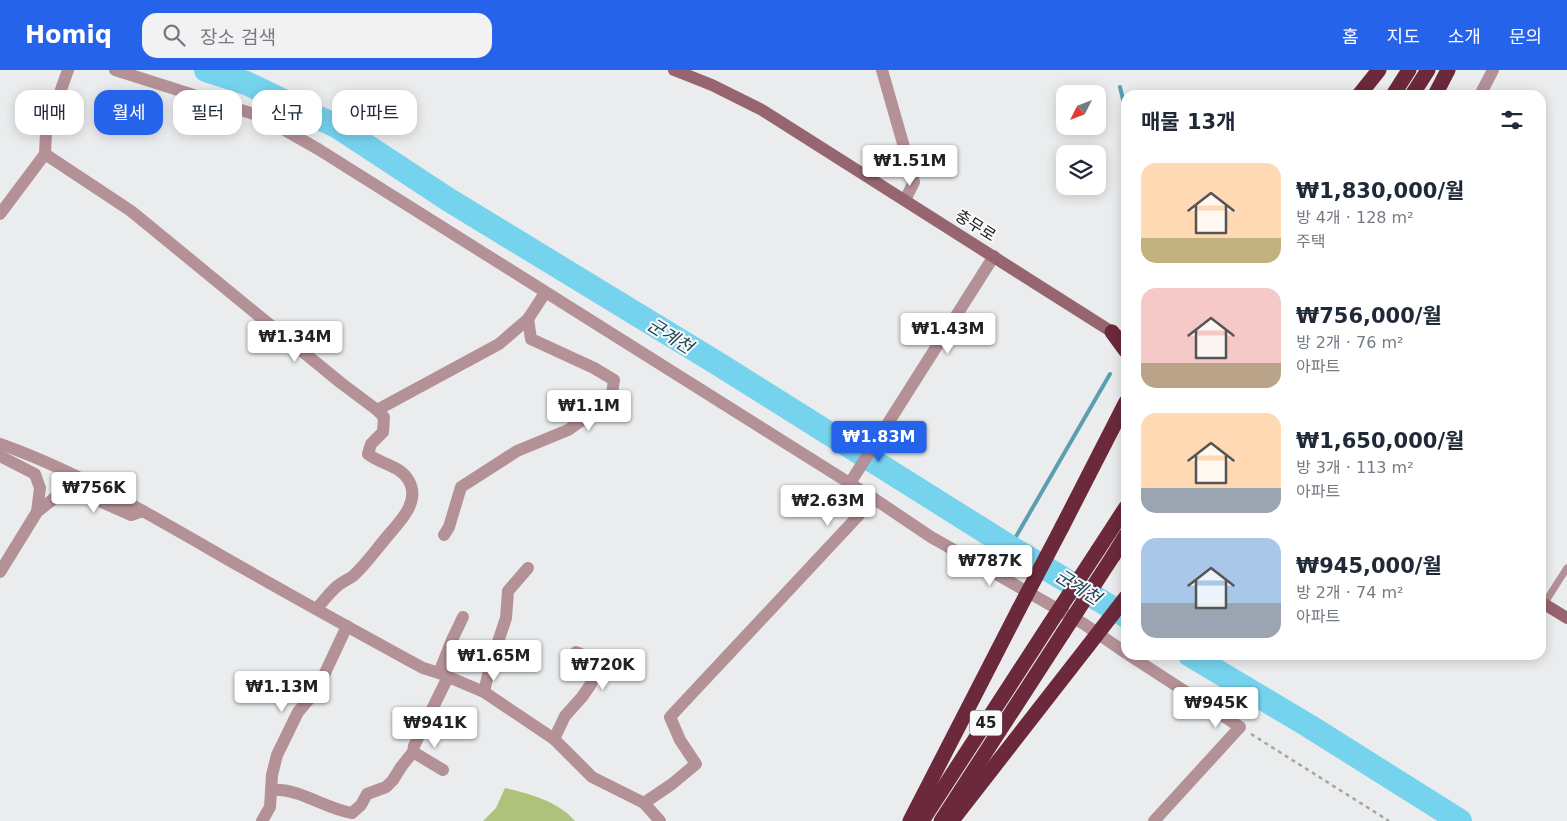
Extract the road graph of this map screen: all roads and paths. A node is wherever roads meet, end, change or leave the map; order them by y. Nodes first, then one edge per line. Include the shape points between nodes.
1 (68, 70) edge
2 (115, 70) edge
3 (674, 70) edge
4 (882, 70) edge
5 (1379, 70) edge
6 (1409, 70) edge
7 (1428, 70) edge
8 (1448, 70) edge
9 (1493, 70) edge
10 (1363, 90) edge
11 (1396, 90) edge
12 (1415, 90) edge
13 (1438, 90) edge
14 (1483, 90) edge
15 (45, 154) junction
16 (905, 200) junction
17 (0, 214) edge
18 (994, 256) junction
19 (545, 293) junction
20 (528, 319) junction
21 (1119, 333) edge
22 (376, 410) junction
23 (1121, 412) edge
24 (0, 444) edge
25 (0, 456) edge
26 (854, 477) junction
27 (870, 496) junction
28 (143, 511) junction
29 (38, 512) junction
30 (1121, 515) edge
31 (444, 535) dead end
32 (1121, 542) edge
33 (528, 568) dead end
34 (1567, 568) edge
35 (0, 572) edge
36 (1546, 599) edge
37 (1121, 603) edge
38 (1546, 605) edge
39 (316, 609) junction
40 (464, 617) dead end
41 (1567, 618) edge
42 (347, 626) junction
43 (1121, 650) edge
44 (576, 652) dead end
45 (1136, 660) edge
46 (444, 675) junction
47 (484, 692) junction
48 (1240, 727) junction
49 (554, 739) junction
50 (413, 752) junction
51 (443, 770) dead end
52 (272, 790) junction
53 (644, 803) junction
54 (262, 821) edge
55 (660, 821) edge
56 (910, 821) edge
57 (922, 821) edge
58 (941, 821) edge
59 (951, 821) edge
60 (1154, 821) edge
61 (1389, 821) edge

1 - 15 street via 46,132
2 - 19 street via 260,116 318,149
3 - 16 street, 충무로 via 762,110
4 - 16 street via 914,182
5 - 10 highway
6 - 11 highway
7 - 12 highway
8 - 13 highway
9 - 14 street
15 - 17 street
15 - 22 street via 131,211
16 - 18 street, 충무로
18 - 21 street, 충무로
18 - 26 street
19 - 20 street
19 - 26 street
20 - 22 street via 499,344
20 - 31 street via 531,339 614,380 612,394 601,407 568,430 517,451 461,487
22 - 39 street via 384,417 383,432 371,444 368,454 404,474 413,492 410,505 375,553
23 - 56 highway, bridge
24 - 28 street via 88,482
25 - 29 street via 35,474 40,488
26 - 27 street
27 - 43 street via 931,537 1084,624
27 - 53 street via 859,515 670,718 696,764
28 - 29 street via 131,515 72,488 56,496
28 - 39 street
29 - 35 street
30 - 57 highway, 45, bridge
32 - 58 highway, 45, bridge
33 - 47 street via 508,591 506,618
34 - 36 lane
37 - 59 highway, bridge
38 - 41 street
39 - 42 street
40 - 46 street via 452,640
42 - 46 street via 423,668
42 - 52 street via 317,690 298,712 277,755
44 - 49 street via 590,658 594,674 591,684 565,716
45 - 48 street
46 - 47 street
46 - 50 street
47 - 49 street
48 - 60 street
48 - 61 path
49 - 53 street via 592,777
50 - 51 street
50 - 52 street via 393,780 386,787 368,794 352,813 282,789
52 - 54 street via 270,808
53 - 55 street

